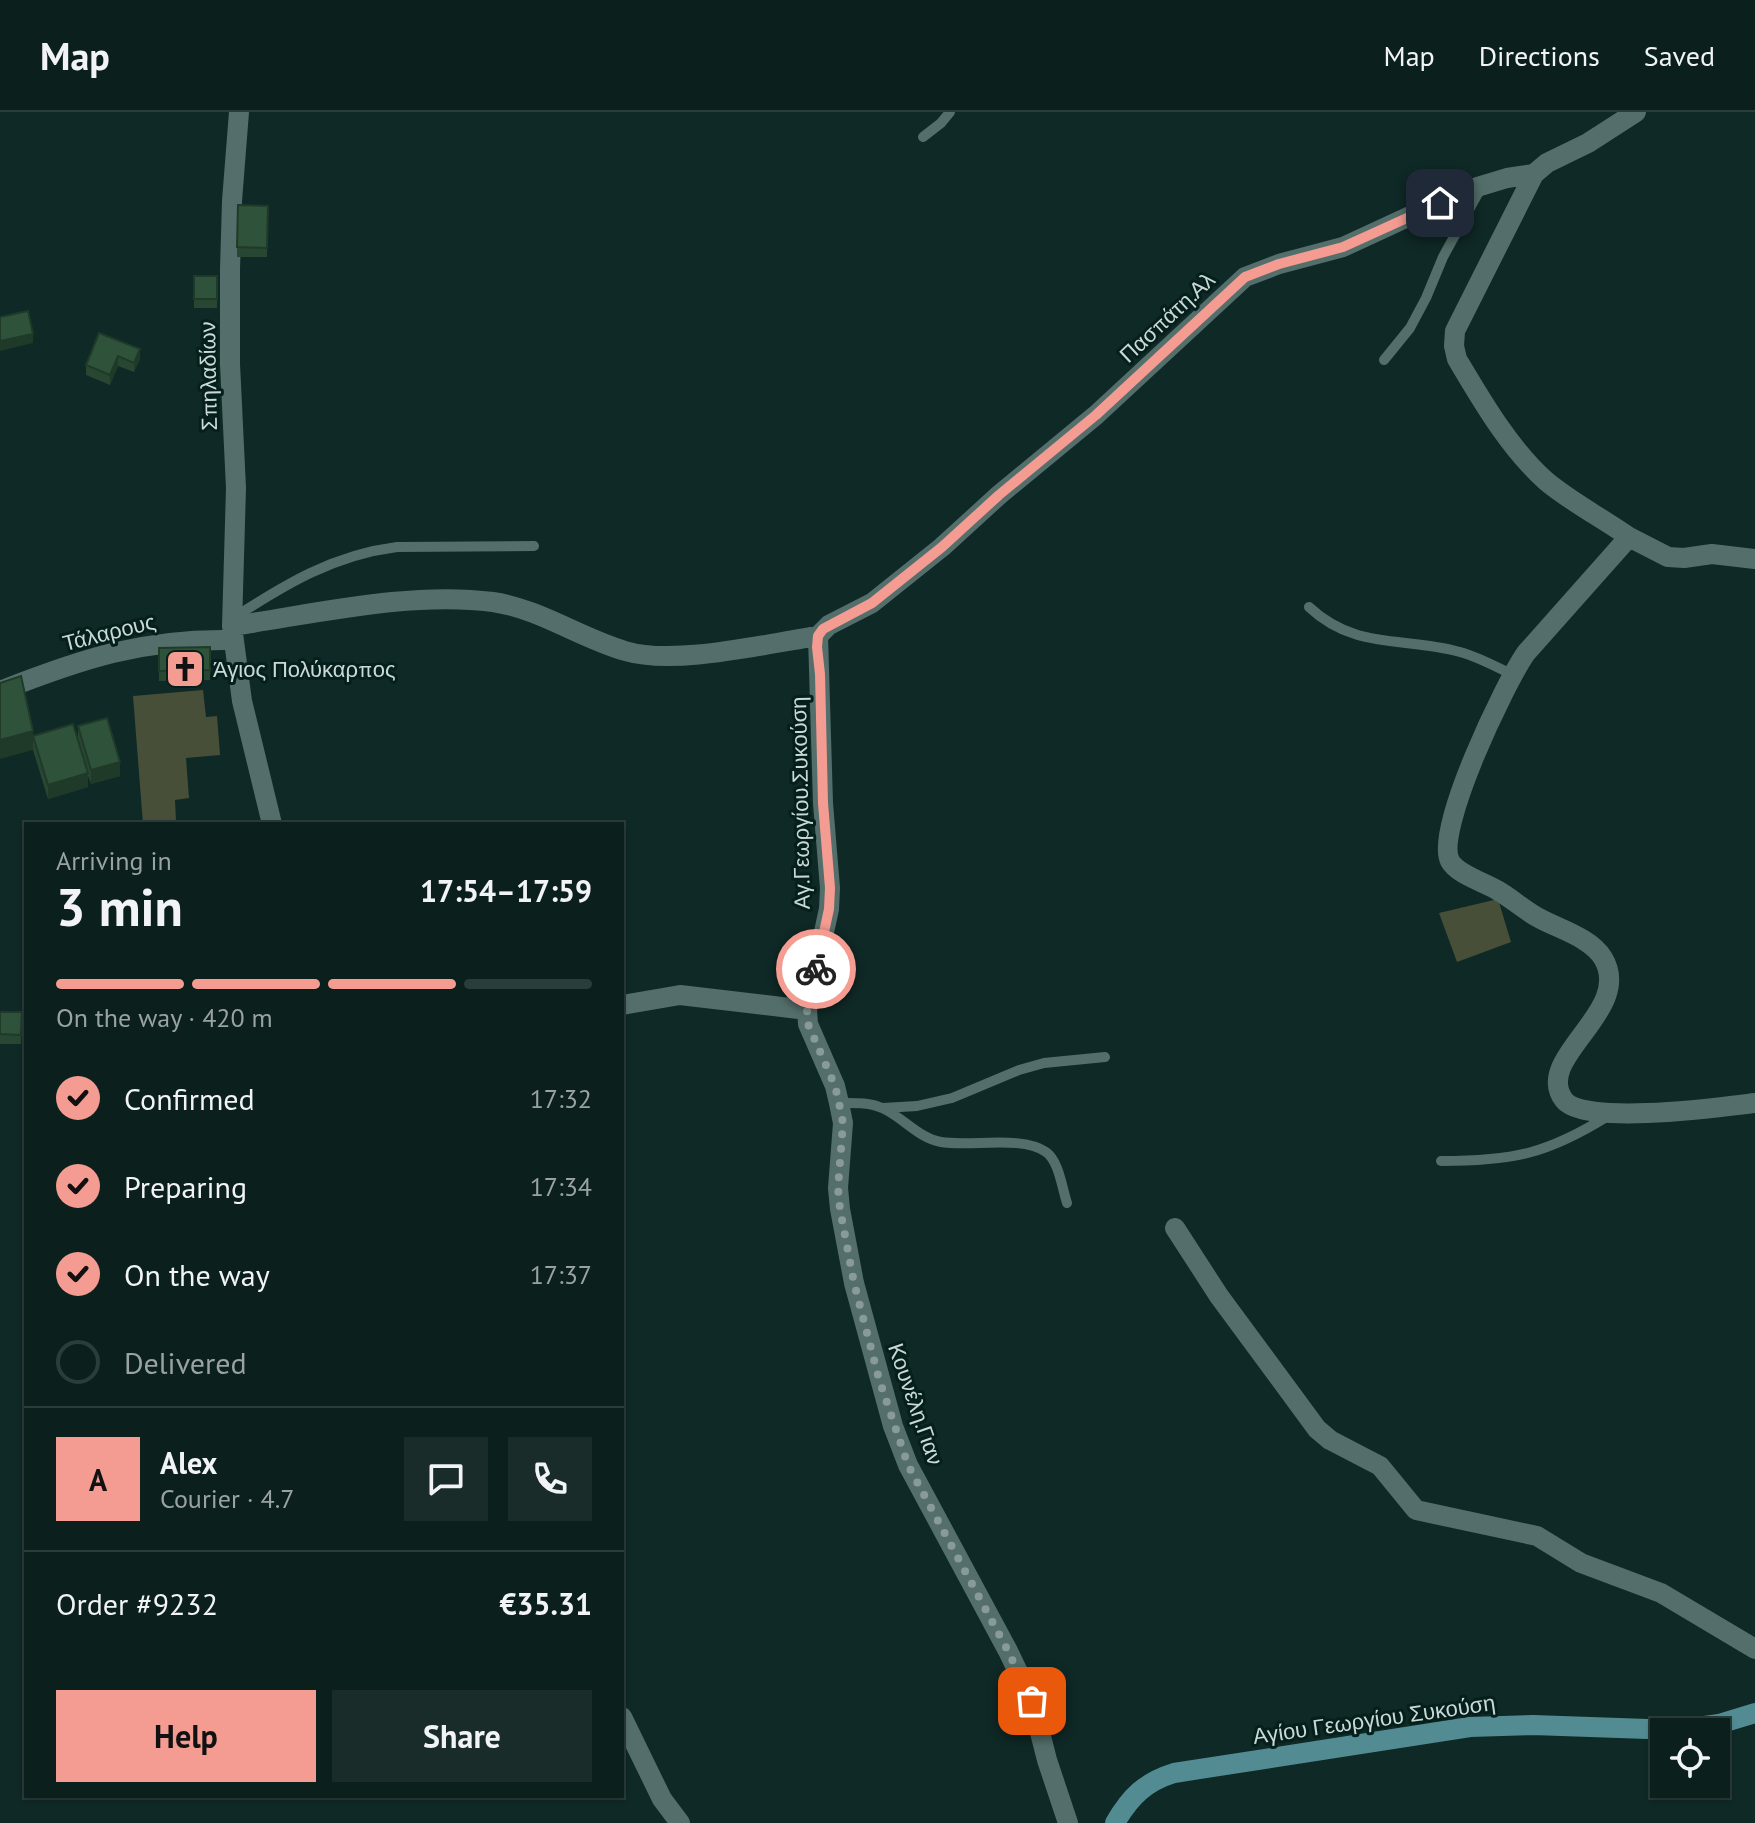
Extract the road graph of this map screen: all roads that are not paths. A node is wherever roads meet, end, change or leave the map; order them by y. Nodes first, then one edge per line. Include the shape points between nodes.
1 (239, 112) edge
2 (950, 112) edge
3 (1636, 112) edge
4 (923, 137) dead end
5 (1534, 174) junction
6 (1483, 185) junction
7 (1384, 360) dead end
8 (1629, 537) junction
9 (534, 546) dead end
10 (1755, 559) edge
11 (1309, 607) dead end
12 (233, 628) junction
13 (818, 636) junction
14 (1511, 674) junction
15 (0, 691) edge
16 (272, 822) edge
17 (624, 1005) edge
18 (807, 1010) junction
19 (1105, 1057) dead end
20 (826, 1070) joint
21 (839, 1103) junction
22 (1755, 1103) edge
23 (882, 1108) junction
24 (1613, 1113) junction
25 (1441, 1161) dead end
26 (1067, 1203) dead end
27 (1175, 1228) dead end
28 (1755, 1649) edge
29 (1755, 1713) edge
30 (624, 1721) edge
31 (680, 1823) edge
32 (1068, 1823) edge
33 (1115, 1823) edge

1 - 12 street, Σπηλαδίων via 230,269 236,488
2 - 4 lane
3 - 5 street, Πασπάτη.Αλ
5 - 6 street, Πασπάτη.Αλ
5 - 8 street via 1455,331 1457,359 1530,465
6 - 7 lane via 1410,328
6 - 13 street, Πασπάτη.Αλ via 1343,247 1245,277 1120,394 942,547 872,603
8 - 10 street via 1668,557 1712,554
8 - 14 street
9 - 12 lane via 376,549 284,584
11 - 14 lane via 1344,632 1459,651
12 - 13 street, Τάλαρους via 438,600 494,602 628,652 670,657
12 - 15 street, Τάλαρους via 95,656
12 - 16 street, Σπηλαδίων via 242,701
13 - 18 street, Αγ.Γεωργίου.Συκούση via 830,888
14 - 24 street via 1474,753 1453,821 1449,860 1533,915 1583,940 1603,958 1610,989 1605,1003 1576,1042 1559,1077 1565,1102 1585,1111
17 - 18 street via 680,995
18 - 20 street, Αγ.Γεωργίου.Συκούση
19 - 23 lane via 1044,1063 952,1098
20 - 21 street, Κουνέλη.Γιαν
21 - 23 lane
21 - 32 street, Κουνέλη.Γιαν via 840,1209 893,1426 908,1465 1032,1701
22 - 24 street
23 - 26 lane via 941,1142 1028,1145 1046,1152
24 - 25 lane via 1542,1150
27 - 28 street via 1317,1429 1380,1466 1416,1510 1537,1536 1581,1563 1661,1593
29 - 33 main road, Αγίου Γεωργίου Συκούση via 1676,1730 1470,1727 1174,1773 1139,1790
30 - 31 street via 662,1799

